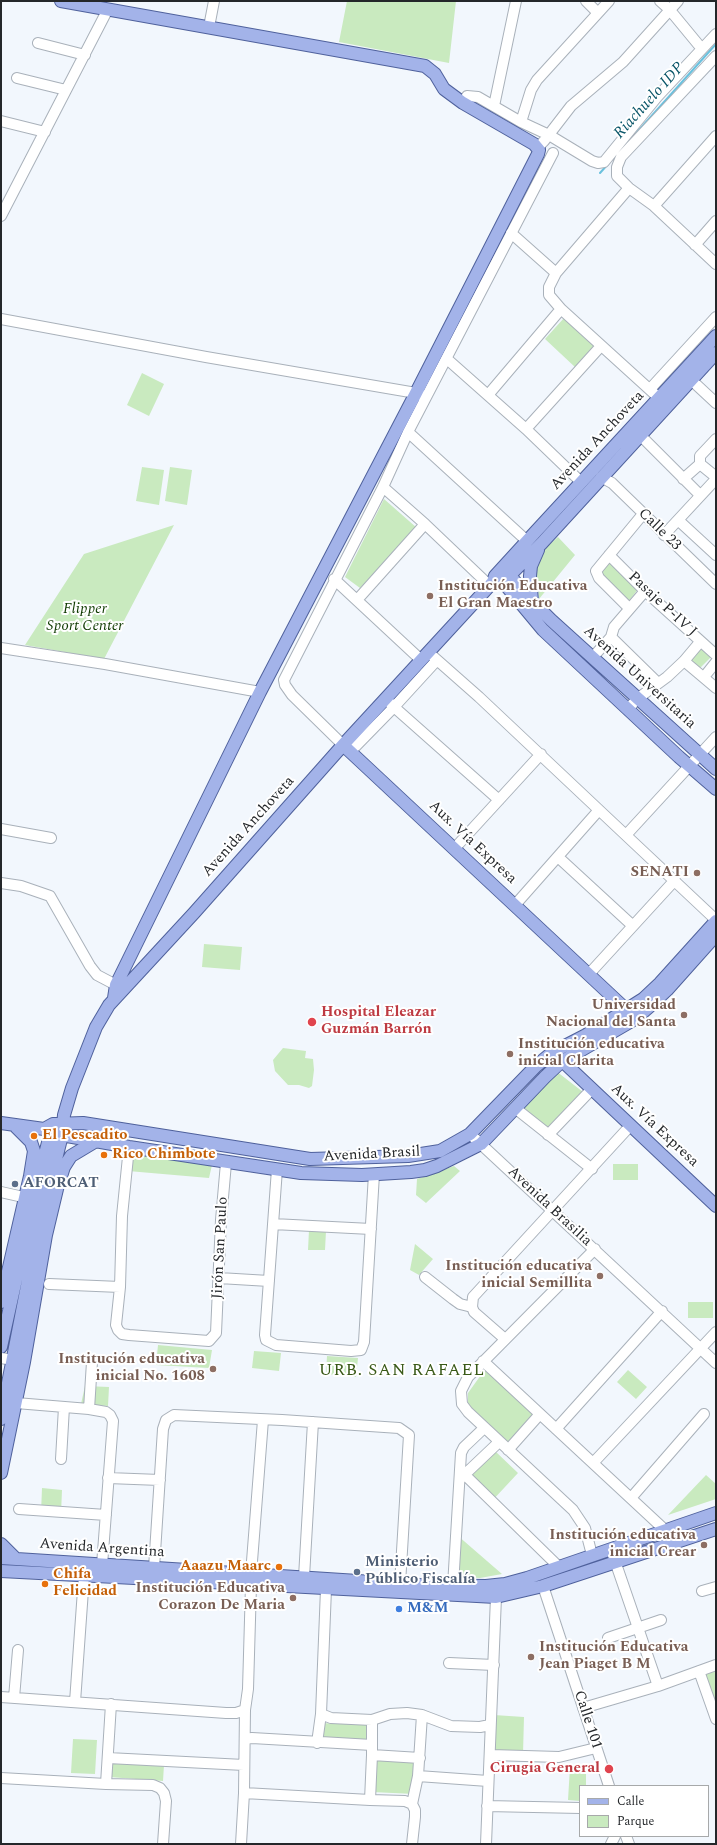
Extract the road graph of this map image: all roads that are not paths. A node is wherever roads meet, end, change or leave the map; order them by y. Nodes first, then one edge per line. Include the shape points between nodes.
1 (61, 1) edge
2 (214, 1) edge
3 (516, 1) edge
4 (586, 1) edge
5 (609, 1) edge
6 (660, 1) edge
7 (678, 1) edge
8 (81, 3) edge
9 (108, 9) junction
10 (669, 9) junction
11 (598, 13) junction
12 (209, 27) junction
13 (716, 34) edge
14 (38, 43) dead end
15 (702, 49) junction
16 (85, 55) junction
17 (715, 59) edge
18 (17, 78) dead end
19 (66, 90) junction
20 (463, 103) junction
21 (494, 106) junction
22 (1, 121) edge
23 (521, 122) junction
24 (44, 132) junction
25 (549, 135) junction
26 (716, 136) edge
27 (538, 147) junction
28 (553, 153) dead end
29 (629, 188) junction
30 (654, 206) junction
31 (1, 216) edge
32 (716, 221) edge
33 (511, 233) junction
34 (695, 245) junction
35 (716, 264) edge
36 (556, 273) junction
37 (561, 309) junction
38 (716, 317) edge
39 (1, 319) edge
40 (716, 336) edge
41 (601, 346) junction
42 (716, 353) edge
43 (447, 359) junction
44 (687, 376) junction
45 (650, 389) junction
46 (488, 395) junction
47 (421, 396) junction
48 (659, 398) junction
49 (716, 403) edge
50 (526, 429) junction
51 (408, 432) junction
52 (641, 436) junction
53 (716, 439) edge
54 (700, 464) junction
55 (602, 477) junction
56 (716, 478) edge
57 (683, 479) junction
58 (581, 482) junction
59 (383, 487) junction
60 (700, 496) junction
61 (643, 514) junction
62 (678, 520) junction
63 (425, 524) junction
64 (664, 535) junction
65 (527, 541) junction
66 (542, 542) junction
67 (609, 555) junction
68 (716, 555) edge
69 (499, 578) junction
70 (334, 579) junction
71 (716, 584) edge
72 (645, 591) junction
73 (357, 600) junction
74 (532, 601) junction
75 (629, 608) junction
76 (611, 637) junction
77 (700, 642) junction
78 (1, 648) edge
79 (716, 655) edge
80 (428, 657) junction
81 (593, 657) junction
82 (684, 661) junction
83 (716, 662) edge
84 (704, 677) junction
85 (658, 683) junction
86 (716, 688) edge
87 (260, 692) junction
88 (637, 699) junction
89 (390, 703) junction
90 (628, 709) junction
91 (716, 737) edge
92 (347, 748) junction
93 (541, 754) junction
94 (700, 754) junction
95 (690, 765) junction
96 (716, 769) edge
97 (716, 789) edge
98 (499, 800) junction
99 (599, 810) junction
100 (1, 829) edge
101 (626, 835) junction
102 (51, 838) dead end
103 (454, 849) junction
104 (558, 857) junction
105 (675, 880) junction
106 (1, 883) edge
107 (515, 905) junction
108 (716, 921) edge
109 (633, 926) junction
110 (716, 935) edge
111 (590, 974) junction
112 (116, 985) junction
113 (114, 998) junction
114 (627, 1009) junction
115 (635, 1019) junction
116 (553, 1052) junction
117 (561, 1062) junction
118 (591, 1090) junction
119 (515, 1108) junction
120 (1, 1123) edge
121 (14, 1125) junction
122 (630, 1126) junction
123 (56, 1127) junction
124 (470, 1134) junction
125 (548, 1135) junction
126 (96, 1141) junction
127 (481, 1144) junction
128 (129, 1147) junction
129 (408, 1156) junction
130 (226, 1163) junction
131 (277, 1170) junction
132 (592, 1170) junction
133 (411, 1172) junction
134 (374, 1174) junction
135 (1, 1192) edge
136 (30, 1198) junction
137 (716, 1206) edge
138 (553, 1212) junction
139 (273, 1224) junction
140 (371, 1229) junction
141 (595, 1249) junction
142 (425, 1277) dead end
143 (219, 1278) junction
144 (269, 1282) junction
145 (49, 1284) dead end
146 (120, 1287) junction
147 (1, 1302) edge
148 (472, 1307) junction
149 (662, 1311) junction
150 (716, 1332) edge
151 (505, 1339) junction
152 (1, 1347) edge
153 (700, 1350) junction
154 (6, 1359) edge
155 (24, 1362) junction
156 (92, 1362) dead end
157 (483, 1362) junction
158 (716, 1363) edge
159 (16, 1403) junction
160 (64, 1407) junction
161 (89, 1409) junction
162 (540, 1414) junction
163 (704, 1414) dead end
164 (1, 1419) edge
165 (263, 1420) junction
166 (313, 1422) junction
167 (484, 1428) junction
168 (556, 1429) junction
169 (499, 1442) junction
170 (508, 1450) junction
171 (61, 1459) dead end
172 (593, 1463) junction
173 (1, 1473) edge
174 (462, 1477) junction
175 (108, 1478) junction
176 (160, 1480) junction
177 (631, 1498) junction
178 (19, 1509) dead end
179 (716, 1513) edge
180 (106, 1515) junction
181 (716, 1529) edge
182 (666, 1530) junction
183 (1, 1544) edge
184 (587, 1557) junction
185 (1, 1558) edge
186 (16, 1559) junction
187 (615, 1561) junction
188 (102, 1565) junction
189 (559, 1567) junction
190 (154, 1568) junction
191 (1, 1571) edge
192 (587, 1571) junction
193 (544, 1572) junction
194 (84, 1576) junction
195 (200, 1576) junction
196 (304, 1576) junction
197 (527, 1578) junction
198 (251, 1579) junction
199 (400, 1584) junction
200 (546, 1585) junction
201 (366, 1586) junction
202 (453, 1586) junction
203 (716, 1587) edge
204 (326, 1589) junction
205 (530, 1590) junction
206 (702, 1591) dead end
207 (496, 1597) junction
208 (661, 1620) dead end
209 (639, 1628) junction
210 (608, 1638) dead end
211 (18, 1650) dead end
212 (449, 1663) dead end
213 (494, 1665) junction
214 (716, 1665) edge
215 (699, 1671) junction
216 (658, 1686) junction
217 (1, 1697) edge
218 (14, 1698) junction
219 (75, 1702) junction
220 (111, 1704) junction
221 (583, 1708) junction
222 (245, 1710) junction
223 (321, 1714) junction
224 (422, 1715) junction
225 (372, 1720) junction
226 (716, 1720) edge
227 (490, 1725) junction
228 (246, 1739) junction
229 (317, 1743) junction
230 (596, 1748) junction
231 (372, 1750) junction
232 (491, 1755) junction
233 (108, 1758) junction
234 (420, 1758) junction
235 (244, 1765) junction
236 (418, 1776) junction
237 (1, 1778) edge
238 (488, 1781) junction
239 (106, 1784) junction
240 (609, 1785) edge
241 (244, 1793) junction
242 (370, 1800) junction
243 (412, 1804) junction
244 (487, 1806) junction
245 (579, 1808) edge
246 (163, 1844) edge
247 (241, 1844) edge
248 (412, 1844) edge
249 (486, 1844) edge

1 - 8 main road
2 - 12 street
3 - 21 street
4 - 11 street
5 - 11 street
6 - 10 street
7 - 10 street
8 - 9 main road
9 - 12 main road
9 - 16 street
10 - 15 street
10 - 25 street via 623,62 571,106
11 - 23 street via 537,80 531,90
12 - 20 main road via 425,66 435,74 444,89
13 - 15 street
14 - 16 street
15 - 25 street via 657,97 604,162 592,161
16 - 19 street
17 - 29 street via 621,157 617,176
18 - 19 street
19 - 24 street
20 - 21 street via 467,96 471,95
20 - 27 main road
21 - 23 street
22 - 24 street
23 - 25 street
24 - 31 street
25 - 27 street
26 - 30 street
27 - 47 main road via 538,154
28 - 33 street
29 - 30 street
29 - 36 street
30 - 34 street
32 - 34 street
33 - 36 street
33 - 43 street
34 - 35 street
36 - 37 street via 549,287 549,295
37 - 41 street
37 - 46 street
38 - 45 street
39 - 47 street
40 - 44 main road, Avenida Anchoveta
41 - 45 street
41 - 50 street
42 - 44 main road, Avenida Anchoveta
43 - 46 street
43 - 47 street
44 - 48 main road, Avenida Anchoveta
44 - 49 street
44 - 52 main road, Avenida Anchoveta
45 - 48 street
46 - 50 street
47 - 51 street
47 - 87 main road
48 - 58 main road, Avenida Anchoveta
50 - 58 street
51 - 59 street
51 - 65 street
52 - 55 main road, Avenida Anchoveta
52 - 57 street
53 - 54 street via 700,456
54 - 56 street
54 - 57 street
55 - 61 street, Calle 23 via 612,483
55 - 66 main road, Avenida Anchoveta
56 - 60 street
57 - 60 street
58 - 65 main road, Avenida Anchoveta
59 - 63 street
59 - 70 street
60 - 62 street
61 - 64 street, Calle 23
61 - 67 street
62 - 64 street
62 - 68 street
63 - 69 street
63 - 73 street
64 - 71 street, Calle 23
65 - 69 main road, Avenida Anchoveta
66 - 69 main road, Avenida Anchoveta
66 - 74 main road via 531,566
67 - 72 street, Pasaje P-IV J
67 - 75 street via 596,574
69 - 74 main road, Avenida Universitaria
69 - 80 main road, Avenida Anchoveta
69 - 90 main road via 543,630
70 - 73 street
70 - 92 street, Aux. Vía Expresa via 284,680 287,690
72 - 75 street
72 - 77 street, Pasaje P-IV J
73 - 80 street
74 - 81 main road, Avenida Universitaria
75 - 76 street via 614,627
76 - 81 street
76 - 85 street
77 - 79 street, Pasaje P-IV J
77 - 82 street
78 - 87 street
80 - 89 main road, Avenida Anchoveta
80 - 93 street
81 - 88 main road, Avenida Universitaria
82 - 84 street
82 - 85 street
83 - 84 street
84 - 86 street
85 - 88 street
87 - 112 main road
88 - 90 street
88 - 94 main road, Avenida Universitaria
89 - 92 main road, Avenida Anchoveta
89 - 98 street
90 - 95 main road
91 - 94 street
92 - 103 main road, Aux. Vía Expresa
92 - 113 main road, Avenida Anchoveta
93 - 98 street
93 - 99 street
94 - 95 street
94 - 96 main road, Avenida Universitaria
95 - 97 main road
95 - 101 street
98 - 103 street
99 - 101 street
99 - 104 street
100 - 102 street
101 - 105 street
103 - 107 main road, Aux. Vía Expresa
104 - 107 street
104 - 109 street
105 - 108 street
105 - 109 street
106 - 112 street via 21,886 50,896 90,966 97,975
107 - 111 main road, Aux. Vía Expresa
108 - 114 main road, Avenida Brasil via 643,999
109 - 111 street
110 - 115 main road, Avenida Brasil via 667,990
111 - 114 main road, Aux. Vía Expresa
112 - 113 main road
113 - 123 main road, Avenida Anchoveta via 96,1027
114 - 115 main road, Aux. Vía Expresa
114 - 116 main road, Avenida Brasil
115 - 117 main road, Avenida Brasil
116 - 117 main road, Aux. Vía Expresa
116 - 124 main road, Avenida Brasil
117 - 118 main road, Aux. Vía Expresa
117 - 119 main road, Avenida Brasil
118 - 122 main road, Aux. Vía Expresa
118 - 125 street
119 - 125 street
119 - 127 main road, Avenida Brasil
120 - 121 main road, Avenida Brasil
121 - 123 main road, Avenida Brasil
121 - 136 main road via 31,1142 34,1151
122 - 132 street
122 - 137 main road, Aux. Vía Expresa
123 - 126 main road, Avenida Brasil
123 - 129 main road, Avenida Brasil via 83,1123 310,1159
123 - 136 main road, Avenida Anchoveta
123 - 154 main road, Avenida Anchoveta via 38,1234
124 - 127 street, Avenida Brasilia
124 - 129 main road, Avenida Brasil via 440,1150
125 - 132 street
126 - 128 main road, Avenida Brasil
126 - 155 main road via 71,1156 64,1167 46,1235
127 - 133 main road, Avenida Brasil via 437,1166
127 - 138 street, Avenida Brasilia
128 - 130 main road, Avenida Brasil
128 - 146 street via 122,1216
129 - 133 main road
130 - 131 main road, Avenida Brasil
130 - 143 street, Jirón San Paulo
131 - 134 main road, Avenida Brasil via 317,1174
131 - 139 street
132 - 138 street
133 - 134 main road, Avenida Brasil
134 - 140 street
135 - 136 street
136 - 147 main road
136 - 152 main road, Avenida Anchoveta
138 - 141 street, Avenida Brasilia
138 - 148 street via 473,1297
139 - 140 street
139 - 144 street
140 - 144 street via 364,1342 361,1350 270,1343 265,1335
141 - 149 street, Avenida Brasilia
141 - 151 street
142 - 148 street via 457,1301
143 - 144 street
143 - 146 street, Jirón San Paulo via 216,1333 209,1341 122,1334 116,1325
145 - 146 street
148 - 151 street via 480,1319
149 - 153 street, Avenida Brasilia
149 - 168 street
150 - 153 street
151 - 157 street
153 - 158 street, Avenida Brasilia
153 - 172 street
154 - 155 street
154 - 164 main road, Avenida Anchoveta
155 - 159 main road
156 - 161 street
157 - 162 street
157 - 167 street via 468,1376 461,1391 462,1404
159 - 160 street
159 - 173 main road
160 - 161 street
160 - 171 street
161 - 175 street via 106,1412 113,1421
162 - 168 street
162 - 170 street
163 - 177 street
165 - 166 street
165 - 176 street via 174,1415 166,1420 164,1429
165 - 198 street
166 - 196 street
166 - 199 street via 399,1428 409,1435
167 - 169 street
167 - 174 street via 461,1453
168 - 172 street
169 - 170 street
169 - 174 street
170 - 184 street via 573,1510 585,1528
172 - 177 street
174 - 189 street
174 - 202 street
175 - 176 street
175 - 180 street
176 - 190 street
177 - 182 street
178 - 180 street
179 - 182 main road, Avenida Argentina
180 - 188 street
181 - 187 main road, Avenida Argentina
182 - 184 main road, Avenida Argentina
183 - 186 main road
184 - 189 main road, Avenida Argentina
184 - 192 street
185 - 186 main road, Avenida Argentina
186 - 188 main road, Avenida Argentina
187 - 192 main road, Avenida Argentina
187 - 209 street
188 - 190 main road, Avenida Argentina
189 - 193 main road, Avenida Argentina
190 - 195 main road, Avenida Argentina
191 - 194 main road, Avenida Argentina
192 - 200 main road, Avenida Argentina
193 - 197 main road, Avenida Argentina
193 - 200 street, Calle 101
194 - 195 main road, Avenida Argentina
194 - 219 street
195 - 198 main road, Avenida Argentina
196 - 198 main road, Avenida Argentina
196 - 201 main road, Avenida Argentina
197 - 202 main road, Avenida Argentina via 505,1584
197 - 205 street
198 - 204 main road, Avenida Argentina
198 - 222 street via 248,1689
199 - 201 main road, Avenida Argentina
199 - 202 main road, Avenida Argentina
200 - 205 main road, Avenida Argentina
200 - 221 street, Calle 101
201 - 204 main road, Avenida Argentina
201 - 207 main road, Avenida Argentina
203 - 206 street
204 - 223 street
205 - 207 main road, Avenida Argentina
207 - 213 street
208 - 209 street
209 - 210 street
209 - 216 street
211 - 218 street
212 - 213 street
213 - 227 street
214 - 215 street
215 - 216 street
215 - 226 street
216 - 221 street
217 - 218 street
218 - 219 street
219 - 220 street
220 - 222 street via 226,1713
220 - 233 street
221 - 230 street, Calle 101
222 - 228 street
223 - 225 street via 331,1718
223 - 229 street
224 - 225 street via 396,1713
224 - 227 street via 451,1726
224 - 234 street
225 - 231 street
227 - 232 street
228 - 229 street
228 - 235 street
229 - 231 street
230 - 232 street via 559,1757
230 - 240 street, Calle 101
231 - 234 street
231 - 242 street
232 - 238 street
233 - 235 street
233 - 239 street
234 - 236 street
235 - 241 street
236 - 238 street
236 - 243 street
237 - 239 street
238 - 244 street
239 - 246 street via 153,1785 160,1788 166,1801
241 - 242 street
241 - 247 street
242 - 243 street via 405,1801
243 - 248 street via 415,1817
244 - 245 street
244 - 249 street

